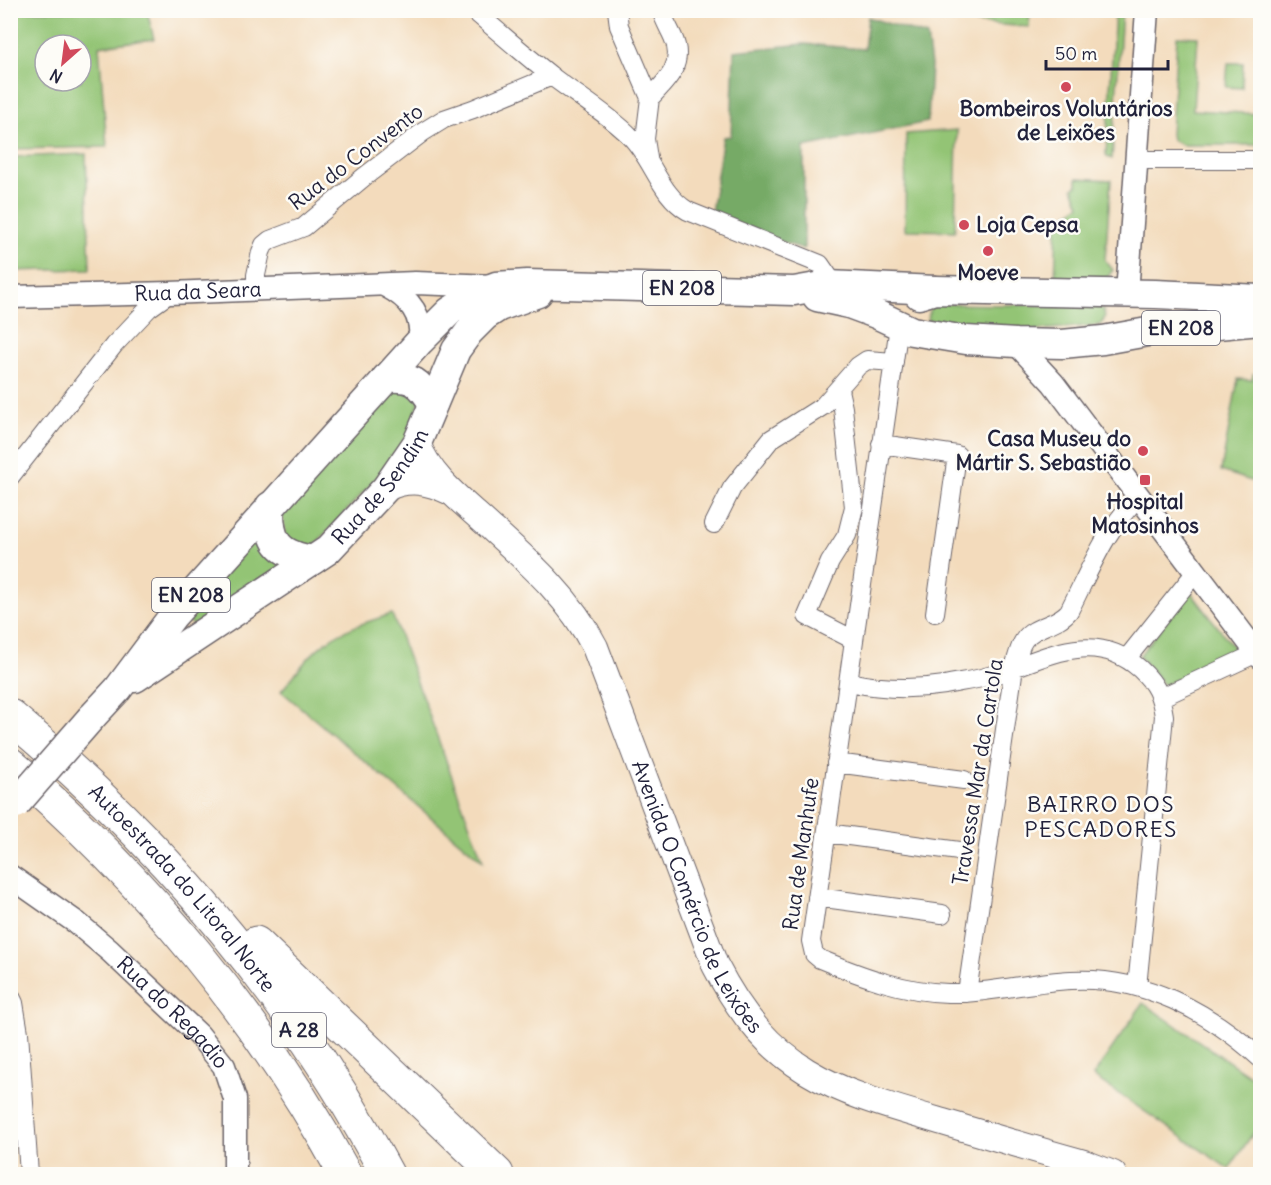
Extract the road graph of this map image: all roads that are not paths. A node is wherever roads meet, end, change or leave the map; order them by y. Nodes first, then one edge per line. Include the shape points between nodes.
1 (473, 10) edge
2 (617, 10) edge
3 (661, 10) edge
4 (1147, 10) edge
5 (552, 76) junction
6 (650, 98) junction
7 (1137, 160) junction
8 (1260, 160) edge
9 (650, 163) junction
10 (415, 283) junction
11 (828, 285) junction
12 (386, 286) junction
13 (496, 286) junction
14 (569, 286) junction
15 (256, 290) junction
16 (935, 290) junction
17 (794, 291) junction
18 (170, 293) junction
19 (1127, 294) junction
20 (10, 297) edge
21 (1260, 299) edge
22 (450, 311) junction
23 (1260, 321) edge
24 (899, 326) junction
25 (1103, 340) junction
26 (420, 342) junction
27 (1016, 343) junction
28 (1062, 344) junction
29 (456, 351) junction
30 (894, 362) junction
31 (386, 378) junction
32 (1053, 383) junction
33 (839, 390) junction
34 (433, 404) junction
35 (417, 443) junction
36 (881, 444) junction
37 (10, 477) edge
38 (386, 488) junction
39 (453, 493) junction
40 (1138, 497) junction
41 (270, 506) junction
42 (714, 524) dead end
43 (313, 560) junction
44 (1195, 573) junction
45 (935, 613) dead end
46 (854, 640) junction
47 (1259, 655) edge
48 (1127, 658) junction
49 (1014, 667) junction
50 (849, 682) junction
51 (118, 689) junction
52 (1162, 697) junction
53 (10, 717) edge
54 (836, 763) junction
55 (10, 764) edge
56 (964, 780) dead end
57 (12, 811) edge
58 (827, 833) junction
59 (959, 851) dead end
60 (10, 866) edge
61 (10, 876) edge
62 (10, 883) edge
63 (33, 893) junction
64 (196, 896) junction
65 (817, 897) junction
66 (942, 914) dead end
67 (1137, 987) junction
68 (968, 993) junction
69 (10, 995) edge
70 (1260, 1058) edge
71 (1061, 1157) junction
72 (29, 1174) edge
73 (235, 1174) edge
74 (345, 1174) edge
75 (387, 1174) edge
76 (497, 1174) edge
77 (1096, 1174) edge
78 (1113, 1174) edge

1 - 5 street
2 - 6 street via 619,26
3 - 6 street via 677,46 678,58 666,82
4 - 7 street
5 - 9 street via 622,128
5 - 15 street, Rua do Convento via 444,119 404,146 304,227 270,240 261,252
6 - 9 street via 645,149
7 - 8 street
7 - 19 street
9 - 11 street via 676,204 820,264 829,276
10 - 12 street, Rua da Seara
10 - 13 street, Rua da Seara
10 - 22 street via 432,292
11 - 16 main road, Rua de Sendim / EN 208
11 - 17 main road, Rua de Sendim / EN 208
12 - 15 street, Rua da Seara
12 - 26 street via 416,311
13 - 14 main road, Rua de Sendim
13 - 22 main road, Rua de Sendim / EN 208
14 - 17 main road, Rua de Sendim / EN 208
14 - 29 main road, Rua de Sendim / EN 208 via 499,307 469,332
15 - 18 street, Rua da Seara
16 - 19 main road, Rua de Sendim
16 - 24 main road via 912,299
17 - 24 main road, Rua de Sendim / EN 208 via 849,304
18 - 20 street, Rua da Seara
18 - 37 street via 149,308 114,345
19 - 21 main road, EN 208
19 - 25 main road via 1124,317
22 - 26 main road, Rua de Sendim / EN 208
22 - 29 main road, Rua de Sendim / EN 208 via 459,329
23 - 25 main road, EN 208
24 - 27 main road, Rua de Sendim via 928,335
24 - 30 street, Rua de Manhufe
25 - 28 main road, Rua de Sendim
26 - 31 main road, Rua de Sendim / EN 208
27 - 28 main road, Rua de Sendim
27 - 32 street
28 - 32 street via 1052,365
29 - 34 main road, Rua de Sendim / EN 208
30 - 33 street via 867,360
30 - 36 street, Rua de Manhufe
31 - 34 main road, Rua de Sendim via 407,378 419,384
31 - 41 main road, Rua de Sendim / EN 208
32 - 40 street
33 - 42 street via 823,406 771,439 725,498
33 - 46 street via 854,507 847,535 830,562 807,616
34 - 35 main road, Rua de Sendim / EN 208
35 - 38 main road, Rua de Sendim / EN 208
35 - 39 main road, Avenida O Comércio de Leixões via 426,463
36 - 45 street via 957,455
36 - 46 street, Rua de Manhufe
38 - 39 main road, Avenida O Comércio de Leixões via 399,482 420,482
38 - 43 main road, Rua de Sendim / EN 208 via 328,550
39 - 71 main road, Avenida O Comércio de Leixões via 542,575 587,632 715,965 752,1024 792,1062 849,1093
40 - 44 street
40 - 49 street, Travessa Mar da Cartola via 1114,524 1069,611 1024,640
41 - 43 main road, Rua de Sendim via 270,524 279,548 289,555
41 - 51 main road, Rua de Sendim / EN 208 via 171,617
43 - 51 main road, Rua de Sendim / EN 208
44 - 47 street
44 - 48 street
46 - 50 street, Rua de Manhufe
47 - 52 street
48 - 49 street via 1088,648 1065,649
48 - 52 street
49 - 50 street via 989,676 919,688
49 - 68 street, Travessa Mar da Cartola
50 - 54 street, Rua de Manhufe
51 - 57 main road, Rua de Sendim, bridge
52 - 67 street via 1164,716
53 - 64 highway, Autoestrada do Litoral Norte / A 28 via 92,787
54 - 56 street
54 - 58 street, Rua de Manhufe
55 - 74 highway, Autoestrada do Litoral Norte / A 28 via 104,851 197,954 289,1079
58 - 59 street
58 - 65 street, Rua de Manhufe
60 - 63 street, Rua do Regadio
61 - 63 street, Rua do Regadio
62 - 63 street, Rua do Regadio
63 - 73 street, Rua do Regadio via 110,951 199,1035 224,1066 235,1099
64 - 75 highway, Autoestrada do Litoral Norte / A 28 via 248,959 311,1047
64 - 76 highway via 230,915
65 - 66 street
65 - 68 street, Rua de Manhufe via 811,941 814,954 820,959 884,983 932,992
67 - 68 street, Rua de Manhufe via 1071,980
67 - 70 street, Rua de Manhufe via 1199,1012
69 - 72 street via 18,1033
71 - 77 main road, Avenida O Comércio de Leixões
71 - 78 main road, Avenida O Comércio de Leixões

